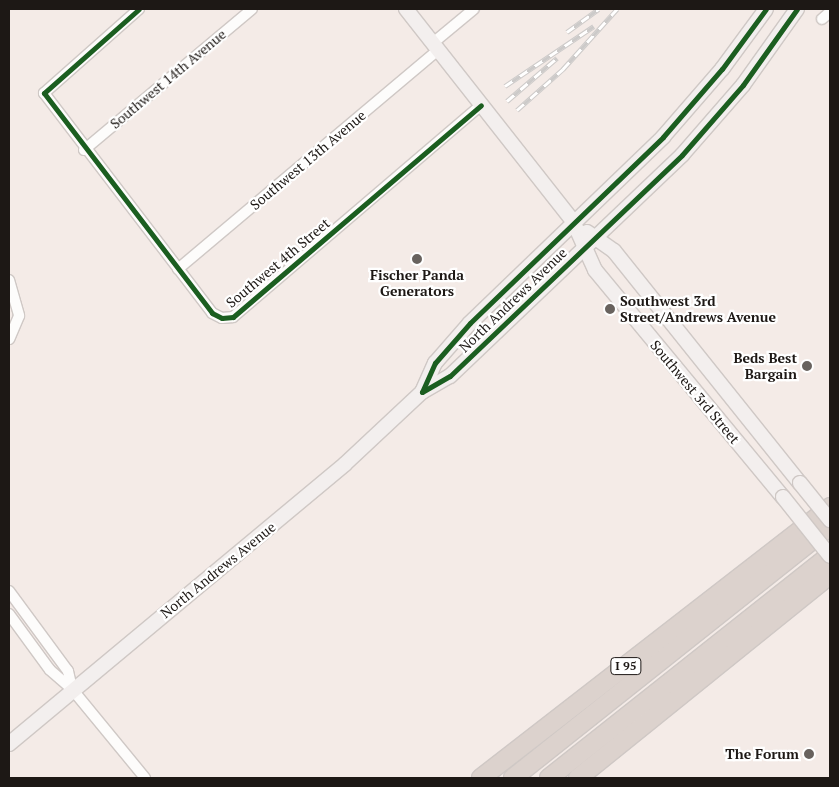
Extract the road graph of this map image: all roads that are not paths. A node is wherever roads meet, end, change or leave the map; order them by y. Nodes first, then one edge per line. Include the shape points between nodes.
1 (139, 9) edge
2 (252, 9) edge
3 (406, 9) edge
4 (474, 9) edge
5 (766, 9) edge
6 (797, 9) edge
7 (436, 47) junction
8 (481, 105) junction
9 (84, 150) junction
10 (573, 221) junction
11 (595, 237) junction
12 (584, 247) junction
13 (178, 269) junction
14 (9, 280) edge
15 (9, 339) edge
16 (422, 392) junction
17 (830, 497) edge
18 (830, 507) edge
19 (830, 520) edge
20 (830, 526) edge
21 (771, 554) junction
22 (830, 556) edge
23 (830, 575) edge
24 (830, 580) edge
25 (813, 589) junction
26 (9, 591) edge
27 (9, 614) edge
28 (72, 689) junction
29 (9, 744) edge
30 (145, 778) edge
31 (481, 778) edge
32 (513, 778) edge
33 (549, 778) edge
34 (578, 778) edge

1 - 9 street, Southwest 4th Street via 44,93
2 - 9 street, Southwest 14th Avenue
3 - 7 main road, Southwest 3rd Street
4 - 7 street, Southwest 13th Avenue
5 - 10 main road, North Andrews Avenue via 688,110
6 - 11 main road, North Andrews Avenue via 707,128
7 - 8 main road, Southwest 3rd Street
7 - 13 street, Southwest 13th Avenue
8 - 10 main road, Southwest 3rd Street
8 - 13 street, Southwest 4th Street via 233,317 212,313
9 - 13 street, Southwest 4th Street
10 - 11 main road, Southwest 3rd Street
10 - 12 main road, Southwest 3rd Street
10 - 16 main road, North Andrews Avenue via 470,323 435,363
11 - 12 main road, North Andrews Avenue
11 - 19 main road, Southwest 3rd Street, bridge via 614,251
12 - 16 main road, North Andrews Avenue via 450,376
12 - 22 main road, Southwest 3rd Street, bridge via 601,278
14 - 15 street via 18,316
16 - 28 main road, North Andrews Avenue via 345,464
17 - 21 highway
18 - 21 highway, I 95
20 - 32 highway
21 - 31 highway, I 95
22 - 33 highway
23 - 25 highway
24 - 25 highway
25 - 34 highway
26 - 28 street via 68,671
27 - 28 street via 50,670
28 - 29 main road, North Andrews Avenue
28 - 30 street

